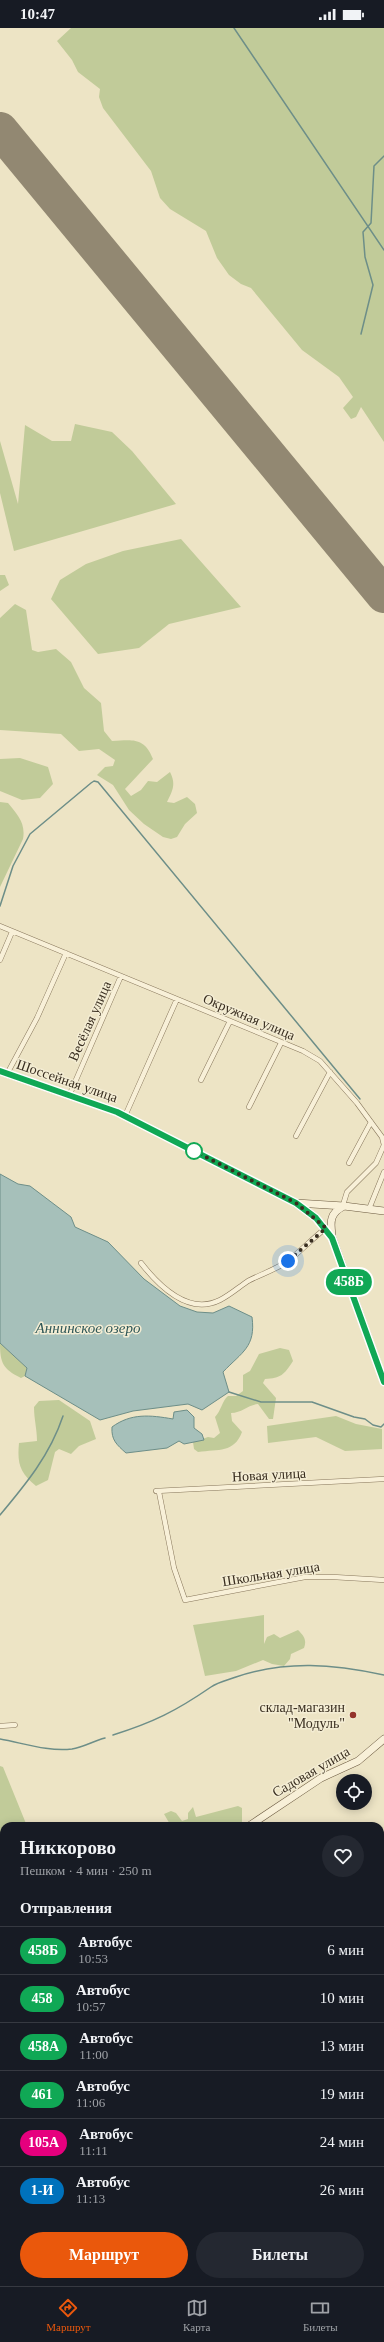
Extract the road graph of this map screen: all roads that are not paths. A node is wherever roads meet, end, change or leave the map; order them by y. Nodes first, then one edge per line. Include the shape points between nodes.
1 (0, 926) edge
2 (12, 932) junction
3 (66, 953) junction
4 (0, 960) edge
5 (121, 976) junction
6 (177, 999) junction
7 (230, 1021) junction
8 (281, 1043) junction
9 (0, 1071) edge
10 (330, 1072) junction
11 (8, 1074) junction
12 (201, 1080) dead end
13 (69, 1096) junction
14 (249, 1107) dead end
15 (125, 1116) junction
16 (371, 1122) junction
17 (296, 1136) dead end
18 (349, 1163) dead end
19 (384, 1172) edge
20 (296, 1203) junction
21 (343, 1206) junction
22 (369, 1208) junction
23 (384, 1211) edge
24 (326, 1228) junction
25 (332, 1237) junction
26 (141, 1263) dead end
27 (384, 1382) edge
28 (384, 1478) edge
29 (384, 1580) edge
30 (185, 1600) joint
31 (15, 1725) dead end
32 (0, 1726) edge
33 (384, 1739) edge
34 (255, 1822) edge

1 - 2 street, Окружная улица
2 - 3 street, Окружная улица
2 - 4 street
3 - 5 street, Окружная улица
3 - 11 street
5 - 6 street, Окружная улица
5 - 13 street, Весёлая улица
6 - 7 street, Окружная улица
6 - 15 street
7 - 8 street, Окружная улица
7 - 12 street
8 - 10 street, Окружная улица via 313,1056
8 - 14 street
9 - 11 main road, Шоссейная улица
10 - 16 street, Окружная улица
10 - 17 street
11 - 13 main road, Шоссейная улица
13 - 15 main road, Шоссейная улица
15 - 20 main road, Шоссейная улица
16 - 18 street
16 - 21 street, Окружная улица via 382,1137 384,1145 361,1179 347,1192
19 - 22 street
20 - 21 main road
20 - 24 main road
21 - 22 main road
21 - 25 main road via 336,1210 330,1221
22 - 23 main road
24 - 25 main road
24 - 26 street via 288,1261 244,1284 219,1301 209,1303 190,1303 175,1297 157,1284
25 - 27 main road
28 - 30 street, Новая улица via 157,1491 174,1568
29 - 30 street, Школьная улица via 333,1576 305,1578
31 - 32 street
33 - 34 main road, Садовая улица via 358,1761 321,1778

